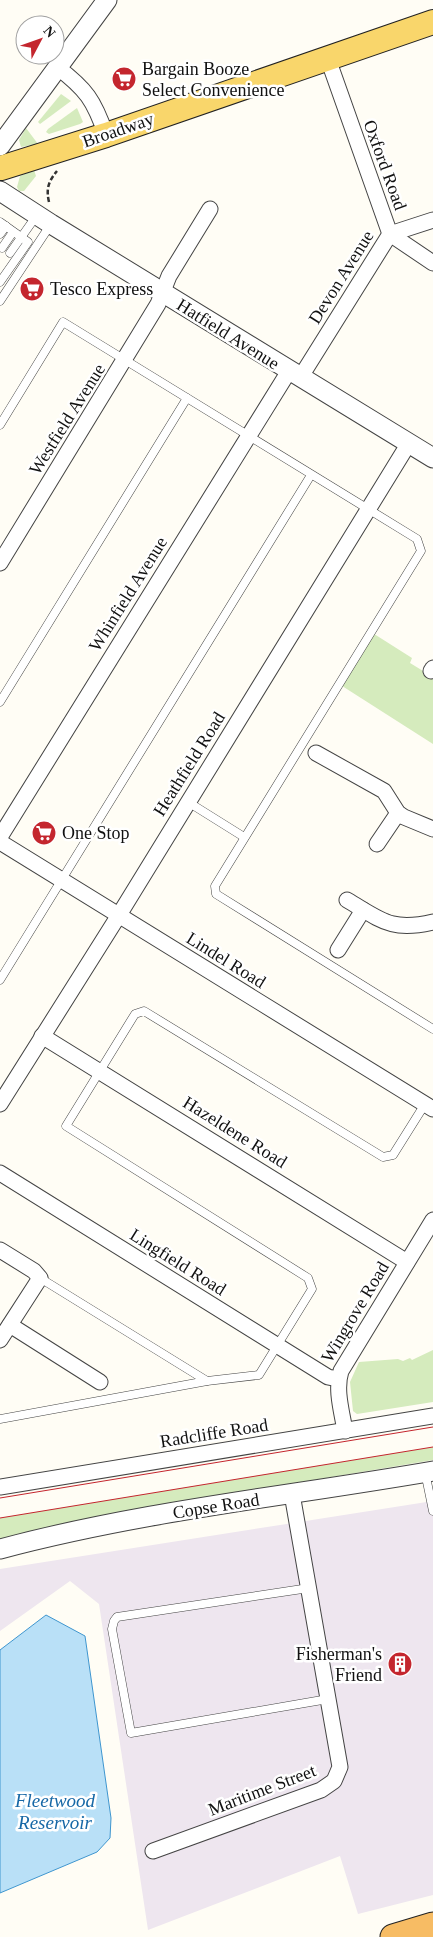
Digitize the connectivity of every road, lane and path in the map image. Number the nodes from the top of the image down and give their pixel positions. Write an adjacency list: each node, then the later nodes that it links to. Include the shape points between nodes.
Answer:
1 (107, 0): 4 (street)
2 (433, 22): 3 (main road, Broadway)
3 (328, 59): 5 (main road, Broadway); 16 (street, Oxford Road)
4 (57, 67): 5 (street, via 88,94); 6 (street)
5 (106, 134): 7 (main road, Broadway)
6 (0, 146)
7 (0, 168): 8 (main road)
8 (0, 186)
9 (0, 191): 11 (street, Hatfield Avenue)
10 (210, 209): 22 (street, Westfield Avenue, via 169,276)
11 (44, 220): 17 (lane); 22 (street, Hatfield Avenue); 23 (lane)
12 (433, 220): 16 (street, Devon Avenue)
13 (3, 224): 14 (lane); 15 (lane)
14 (13, 232): 17 (lane); 18 (lane)
15 (0, 234)
16 (390, 234): 20 (street, Oxford Road); 25 (street, Devon Avenue)
17 (21, 237): 19 (lane); 21 (lane, via 28,242)
18 (2, 248)
19 (10, 253)
20 (433, 263)
21 (0, 282)
22 (163, 293): 24 (street, Westfield Avenue); 25 (street, Hatfield Avenue)
23 (0, 301)
24 (125, 360): 26 (lane); 27 (lane, via 63,322); 33 (street, Westfield Avenue)
25 (295, 374): 28 (street, Whinfield Avenue); 29 (street, Hatfield Avenue)
26 (186, 398): 28 (lane); 34 (lane)
27 (0, 425)
28 (248, 436): 31 (lane); 39 (street, Whinfield Avenue)
29 (409, 443): 30 (street, Hatfield Avenue); 32 (street, Heathfield Road)
30 (433, 458)
31 (311, 475): 32 (lane); 43 (lane)
32 (368, 510): 36 (street, Heathfield Road); 40 (lane, via 417,539 421,551)
33 (0, 563)
34 (0, 702)
35 (316, 753): 37 (street, via 384,791)
36 (188, 802): 40 (lane); 46 (street, Heathfield Road)
37 (398, 813): 38 (street, via 412,822); 42 (street)
38 (433, 828)
39 (0, 837)
40 (244, 837): 50 (lane, via 215,886 216,894)
41 (0, 842): 43 (street, Lindel Road)
42 (377, 844)
43 (61, 880): 46 (street, Lindel Road); 49 (lane)
44 (347, 900): 45 (street)
45 (363, 910): 47 (street, via 397,926); 48 (street)
46 (118, 915): 51 (street, Heathfield Road); 54 (street, Lindel Road)
47 (433, 922)
48 (338, 950)
49 (0, 980)
50 (433, 1029)
51 (42, 1036): 52 (street, Hazeldene Road); 53 (street, Heathfield Road)
52 (100, 1071): 54 (lane, via 135,1014 144,1011 383,1157 393,1155); 58 (street, Hazeldene Road); 62 (lane, via 66,1126 308,1278 312,1289)
53 (0, 1104)
54 (429, 1106)
55 (0, 1173): 62 (street, Lingfield Road)
56 (433, 1220): 58 (street, Wingrove Road)
57 (0, 1250): 59 (street)
58 (407, 1262): 63 (street, Wingrove Road)
59 (40, 1278): 60 (street); 64 (lane)
60 (10, 1326): 61 (street); 65 (street)
61 (0, 1340)
62 (277, 1345): 63 (street, Lingfield Road, via 328,1377); 64 (lane, via 259,1375)
63 (338, 1379): 68 (street, Wingrove Road)
64 (207, 1381): 67 (lane)
65 (100, 1382)
66 (433, 1416): 68 (street, Radcliffe Road)
67 (0, 1419)
68 (345, 1431): 70 (street, Radcliffe Road)
69 (429, 1472): 71 (street, Copse Road); 72 (lane)
70 (0, 1487)
71 (292, 1494): 73 (street, Copse Road, via 189,1509 52,1535); 74 (street, Maritime Street)
72 (433, 1511)
73 (0, 1549)
74 (309, 1588): 75 (street, Maritime Street); 75 (lane, via 117,1617 112,1629 130,1733)
75 (328, 1698): 76 (street, Maritime Street, via 340,1767 334,1781 321,1790)
76 (153, 1851)
77 (433, 1925): 78 (highway)
78 (393, 1937)

